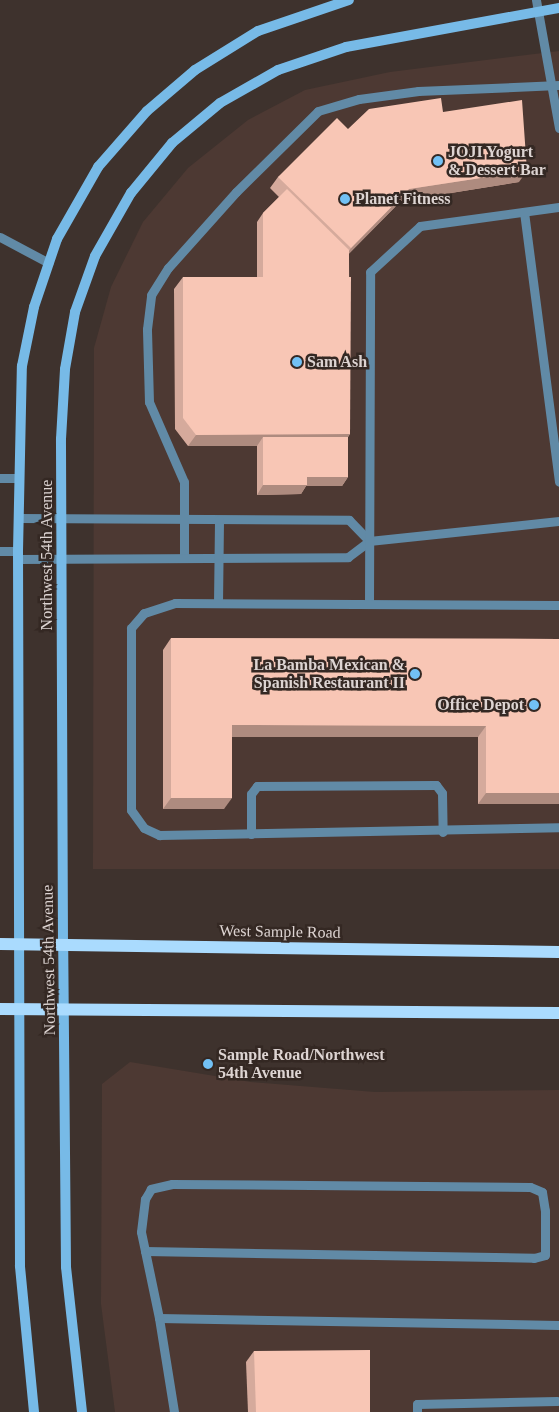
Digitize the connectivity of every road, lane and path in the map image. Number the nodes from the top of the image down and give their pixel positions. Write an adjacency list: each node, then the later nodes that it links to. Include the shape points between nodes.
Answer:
1 (349, 0): 10 (street, Northwest 54th Avenue, via 258,31 195,70 147,111 98,166)
2 (536, 0): 4 (lane)
3 (559, 8): 4 (street, Northwest 54th Avenue)
4 (538, 12): 5 (lane); 15 (street, Northwest 54th Avenue, via 346,47 278,70 220,102 172,143 131,193 95,256 76,312 65,369)
5 (555, 86): 6 (lane); 16 (lane, via 418,91 358,99 318,111 236,192 168,268 151,295 147,329 150,402 180,466)
6 (559, 128)
7 (559, 207): 8 (lane)
8 (524, 212): 13 (lane); 19 (lane, via 420,226 370,272)
9 (0, 237): 10 (lane)
10 (49, 263): 12 (street, Northwest 54th Avenue, via 22,366)
11 (0, 478): 12 (lane)
12 (18, 478): 14 (street, Northwest 54th Avenue)
13 (559, 482)
14 (18, 518): 15 (lane); 21 (street, Northwest 54th Avenue)
15 (62, 518): 16 (lane); 23 (street, Northwest 54th Avenue)
16 (184, 520): 17 (lane); 24 (lane)
17 (219, 520): 19 (lane, via 349,520); 22 (lane)
18 (559, 521): 19 (lane)
19 (369, 541): 22 (lane, via 348,557); 26 (lane)
20 (0, 551): 21 (lane)
21 (18, 555): 23 (lane); 32 (street, Northwest 54th Avenue)
22 (218, 557): 24 (lane); 25 (lane)
23 (63, 558): 24 (lane); 33 (street, Northwest 54th Avenue)
24 (184, 558)
25 (218, 603): 26 (lane); 30 (lane, via 175,603 144,613 132,628 132,810 144,828 159,835)
26 (369, 604): 27 (lane)
27 (559, 605)
28 (559, 827): 29 (lane)
29 (443, 832): 30 (lane); 30 (lane, via 442,793 436,785 256,786 251,794)
30 (251, 834)
31 (0, 944): 32 (main road, West Sample Road)
32 (18, 944): 33 (main road, West Sample Road); 36 (street, Northwest 54th Avenue)
33 (63, 945): 34 (main road, West Sample Road); 37 (street, Northwest 54th Avenue)
34 (559, 952)
35 (0, 1009): 36 (main road)
36 (20, 1009): 37 (main road); 43 (street, Northwest 54th Avenue, via 20,1266)
37 (65, 1010): 38 (main road); 44 (street, Northwest 54th Avenue, via 66,1268)
38 (559, 1013)
39 (146, 1251): 39 (lane, via 142,1232 145,1199 151,1189 172,1184 530,1187 542,1192 545,1211 545,1255 534,1258); 40 (lane)
40 (160, 1318): 41 (lane); 45 (lane)
41 (559, 1325)
42 (557, 1401): 46 (lane, via 417,1404)
43 (34, 1412)
44 (82, 1412)
45 (174, 1412)
46 (417, 1412)

